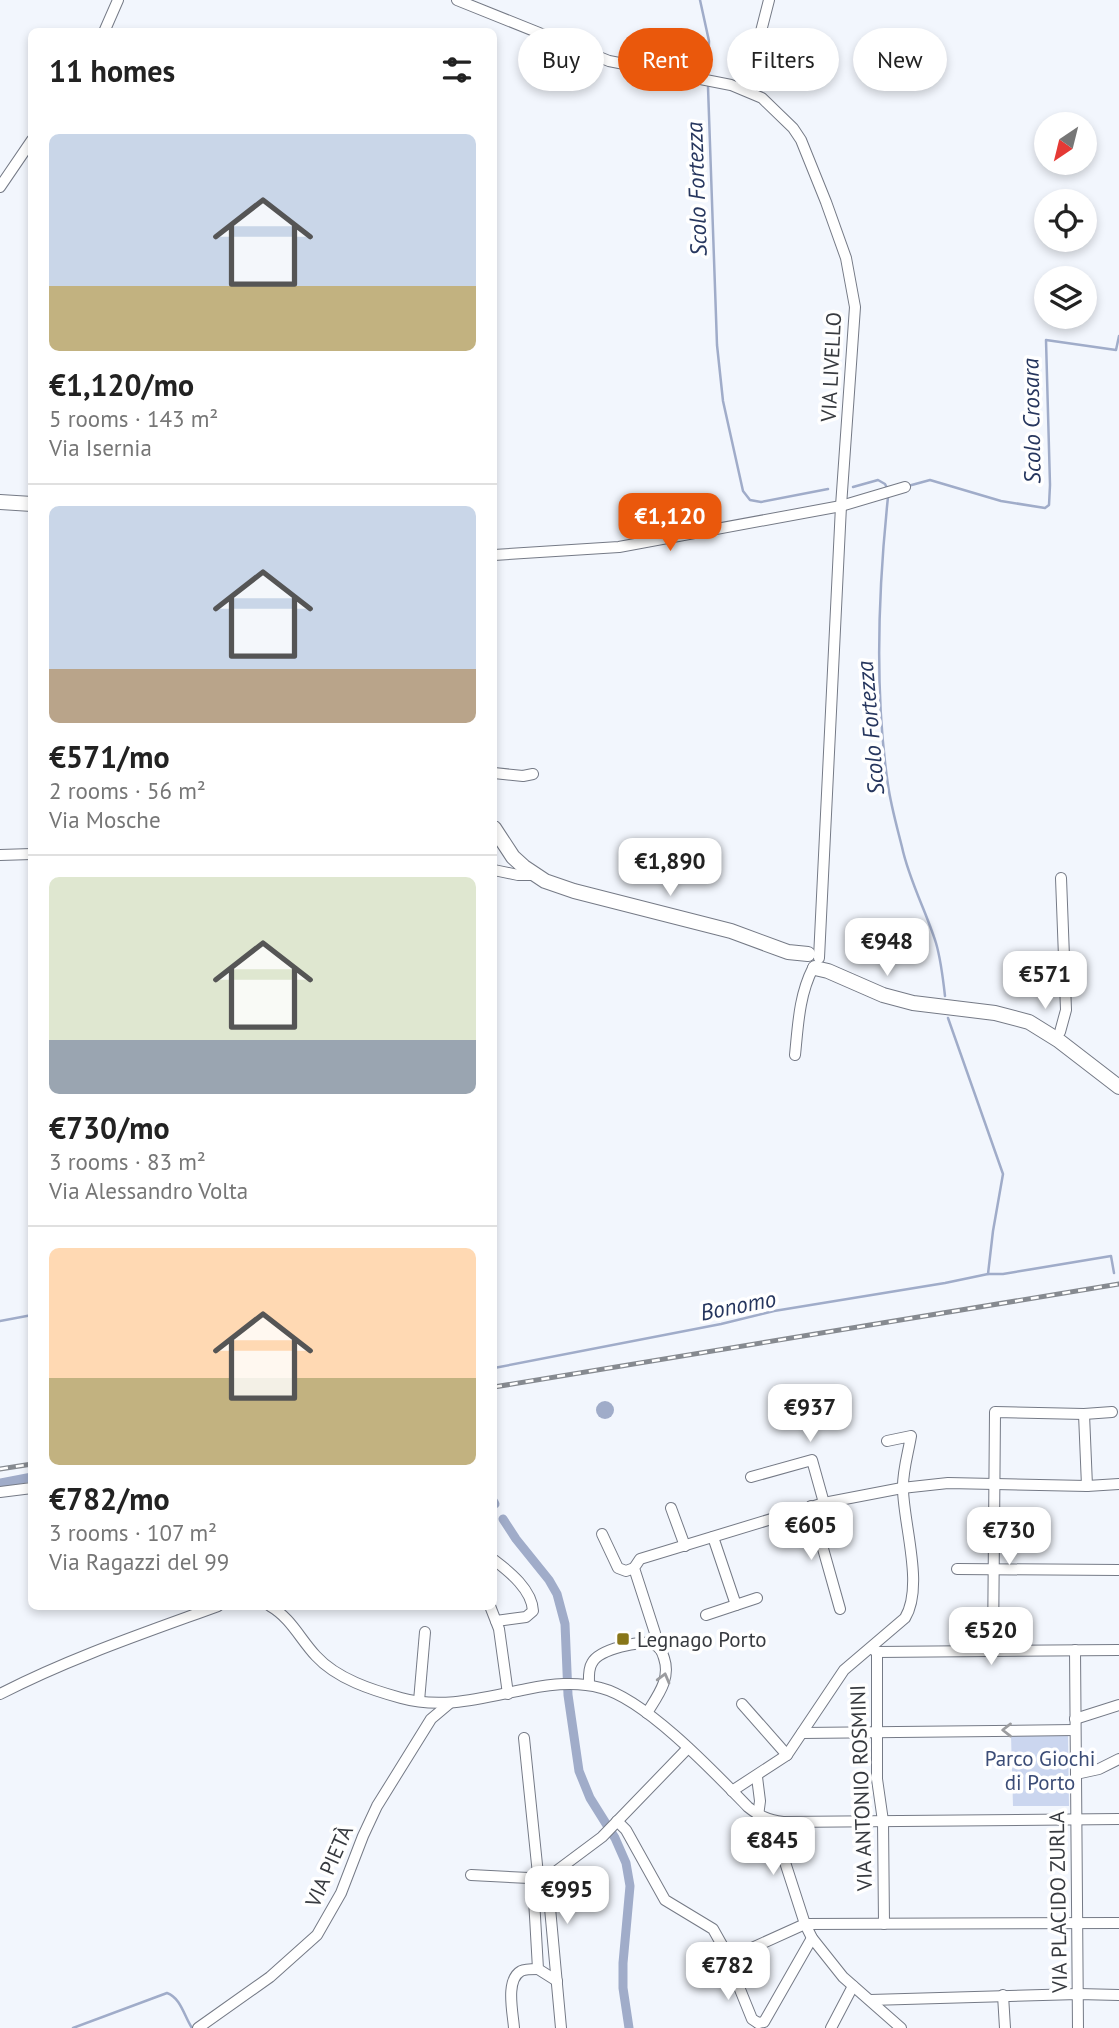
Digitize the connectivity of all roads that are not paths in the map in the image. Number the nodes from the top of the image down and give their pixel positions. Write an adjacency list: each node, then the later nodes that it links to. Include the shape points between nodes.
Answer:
1 (118, 0): 4 (street)
2 (457, 0): 6 (street, VIA LIVELLO, via 609,61)
3 (769, 0): 5 (street)
4 (106, 28)
5 (762, 28)
6 (727, 84)
7 (748, 91): 13 (street, VIA LIVELLO, via 780,113 797,134 846,258 855,307)
8 (28, 146): 9 (street)
9 (0, 187)
10 (905, 487): 13 (street)
11 (0, 502): 12 (main road)
12 (28, 504)
13 (841, 506): 14 (street, via 619,547); 23 (street, VIA LIVELLO)
14 (497, 555)
15 (497, 773): 16 (street)
16 (533, 774)
17 (497, 833): 21 (main road, via 513,857)
18 (28, 854): 19 (street)
19 (0, 855)
20 (497, 871): 21 (street)
21 (536, 875): 23 (main road, via 574,891 731,931)
22 (1061, 878): 24 (street, via 1066,1010)
23 (814, 962): 25 (street, VIA LIVELLO, via 800,1008); 26 (main road, via 883,995 1029,1023)
24 (1060, 1032)
25 (795, 1055)
26 (1119, 1087)
27 (1112, 1412): 28 (street)
28 (1084, 1414): 31 (street, via 995,1412); 33 (street)
29 (887, 1441): 35 (street, via 911,1437)
30 (751, 1477): 37 (street, via 812,1460)
31 (994, 1483): 33 (street); 35 (street); 46 (street)
32 (1119, 1484): 33 (street)
33 (1087, 1486)
34 (28, 1488): 36 (street)
35 (902, 1488): 37 (street); 58 (street, via 913,1600 905,1618)
36 (0, 1492)
37 (824, 1503): 38 (street)
38 (811, 1507): 41 (street); 50 (street)
39 (671, 1508): 42 (street)
40 (602, 1534): 44 (street, via 618,1568)
41 (713, 1537): 42 (street); 49 (street)
42 (685, 1546): 44 (street, via 640,1559)
43 (497, 1563): 55 (street, via 533,1602 533,1611 526,1617)
44 (634, 1568): 57 (street)
45 (957, 1569): 46 (street)
46 (994, 1569): 47 (street); 61 (street)
47 (1119, 1570)
48 (757, 1598): 49 (street)
49 (736, 1605): 54 (street)
50 (840, 1609)
51 (207, 1610): 63 (street, via 42,1673)
52 (492, 1610): 55 (street)
53 (285, 1611): 65 (street, via 318,1658 333,1671 402,1699)
54 (706, 1615)
55 (496, 1621): 64 (street)
56 (425, 1632): 65 (street)
57 (654, 1644): 62 (street, via 639,1642 599,1655 591,1664); 69 (street, one-way to 57, via 667,1674 661,1650)
58 (873, 1650): 61 (street); 72 (street, VIA ANTONIO ROSMINI); 73 (street, via 844,1670)
59 (1075, 1650): 60 (street); 61 (street); 71 (street, VIA PLACIDO ZURLA)
60 (1119, 1650)
61 (993, 1651)
62 (589, 1685): 64 (street, via 558,1684); 69 (street, via 618,1694)
63 (0, 1694)
64 (508, 1694): 66 (street)
65 (421, 1701): 66 (street); 70 (street)
66 (450, 1703): 70 (street, VIA PIETÀ)
67 (743, 1704): 76 (street)
68 (1119, 1704): 71 (street)
69 (647, 1713): 75 (street)
70 (432, 1719): 104 (street, VIA PIETÀ, via 377,1806 341,1893 317,1935 270,1977)
71 (1075, 1724): 72 (street, one-way to 72); 78 (street, VIA PLACIDO ZURLA)
72 (878, 1731): 73 (street); 84 (street, VIA ANTONIO ROSMINI, via 877,1779)
73 (802, 1733): 76 (street)
74 (524, 1738): 87 (street)
75 (688, 1748): 80 (street); 85 (street)
76 (787, 1755): 79 (street)
77 (1119, 1759): 78 (street)
78 (1076, 1774): 82 (street, VIA PLACIDO ZURLA)
79 (757, 1776): 80 (street); 81 (street)
80 (732, 1791): 81 (street)
81 (763, 1818): 84 (street); 90 (street, via 783,1856)
82 (1076, 1819): 83 (street); 84 (street); 88 (street, VIA PLACIDO ZURLA)
83 (1119, 1819)
84 (883, 1821): 91 (street, VIA ANTONIO ROSMINI)
85 (615, 1823): 87 (street); 94 (street, via 626,1830 662,1896 713,1929)
86 (471, 1875): 87 (street, via 529,1878)
87 (539, 1884): 95 (street, via 534,1899); 97 (street, via 549,1897)
88 (1078, 1923): 89 (street); 91 (street); 99 (street, VIA PLACIDO ZURLA)
89 (1119, 1923)
90 (805, 1924): 91 (street); 92 (street); 93 (street)
91 (884, 1924)
92 (812, 1938): 98 (street); 103 (street)
93 (745, 1951): 94 (street); 96 (street)
94 (727, 1958): 96 (street)
95 (538, 1969): 97 (street); 105 (street, via 520,1972 513,1979)
96 (734, 1976): 103 (street)
97 (557, 1981): 106 (street)
98 (853, 1986): 102 (street); 107 (street)
99 (1078, 1994): 100 (street); 101 (street); 110 (street, VIA PLACIDO ZURLA)
100 (1003, 1995): 102 (street); 109 (street)
101 (1119, 1995)
102 (870, 2000): 108 (street)
103 (758, 2026)
104 (198, 2028)
105 (514, 2028)
106 (561, 2028)
107 (831, 2028)
108 (901, 2028)
109 (1005, 2028)
110 (1078, 2028)

